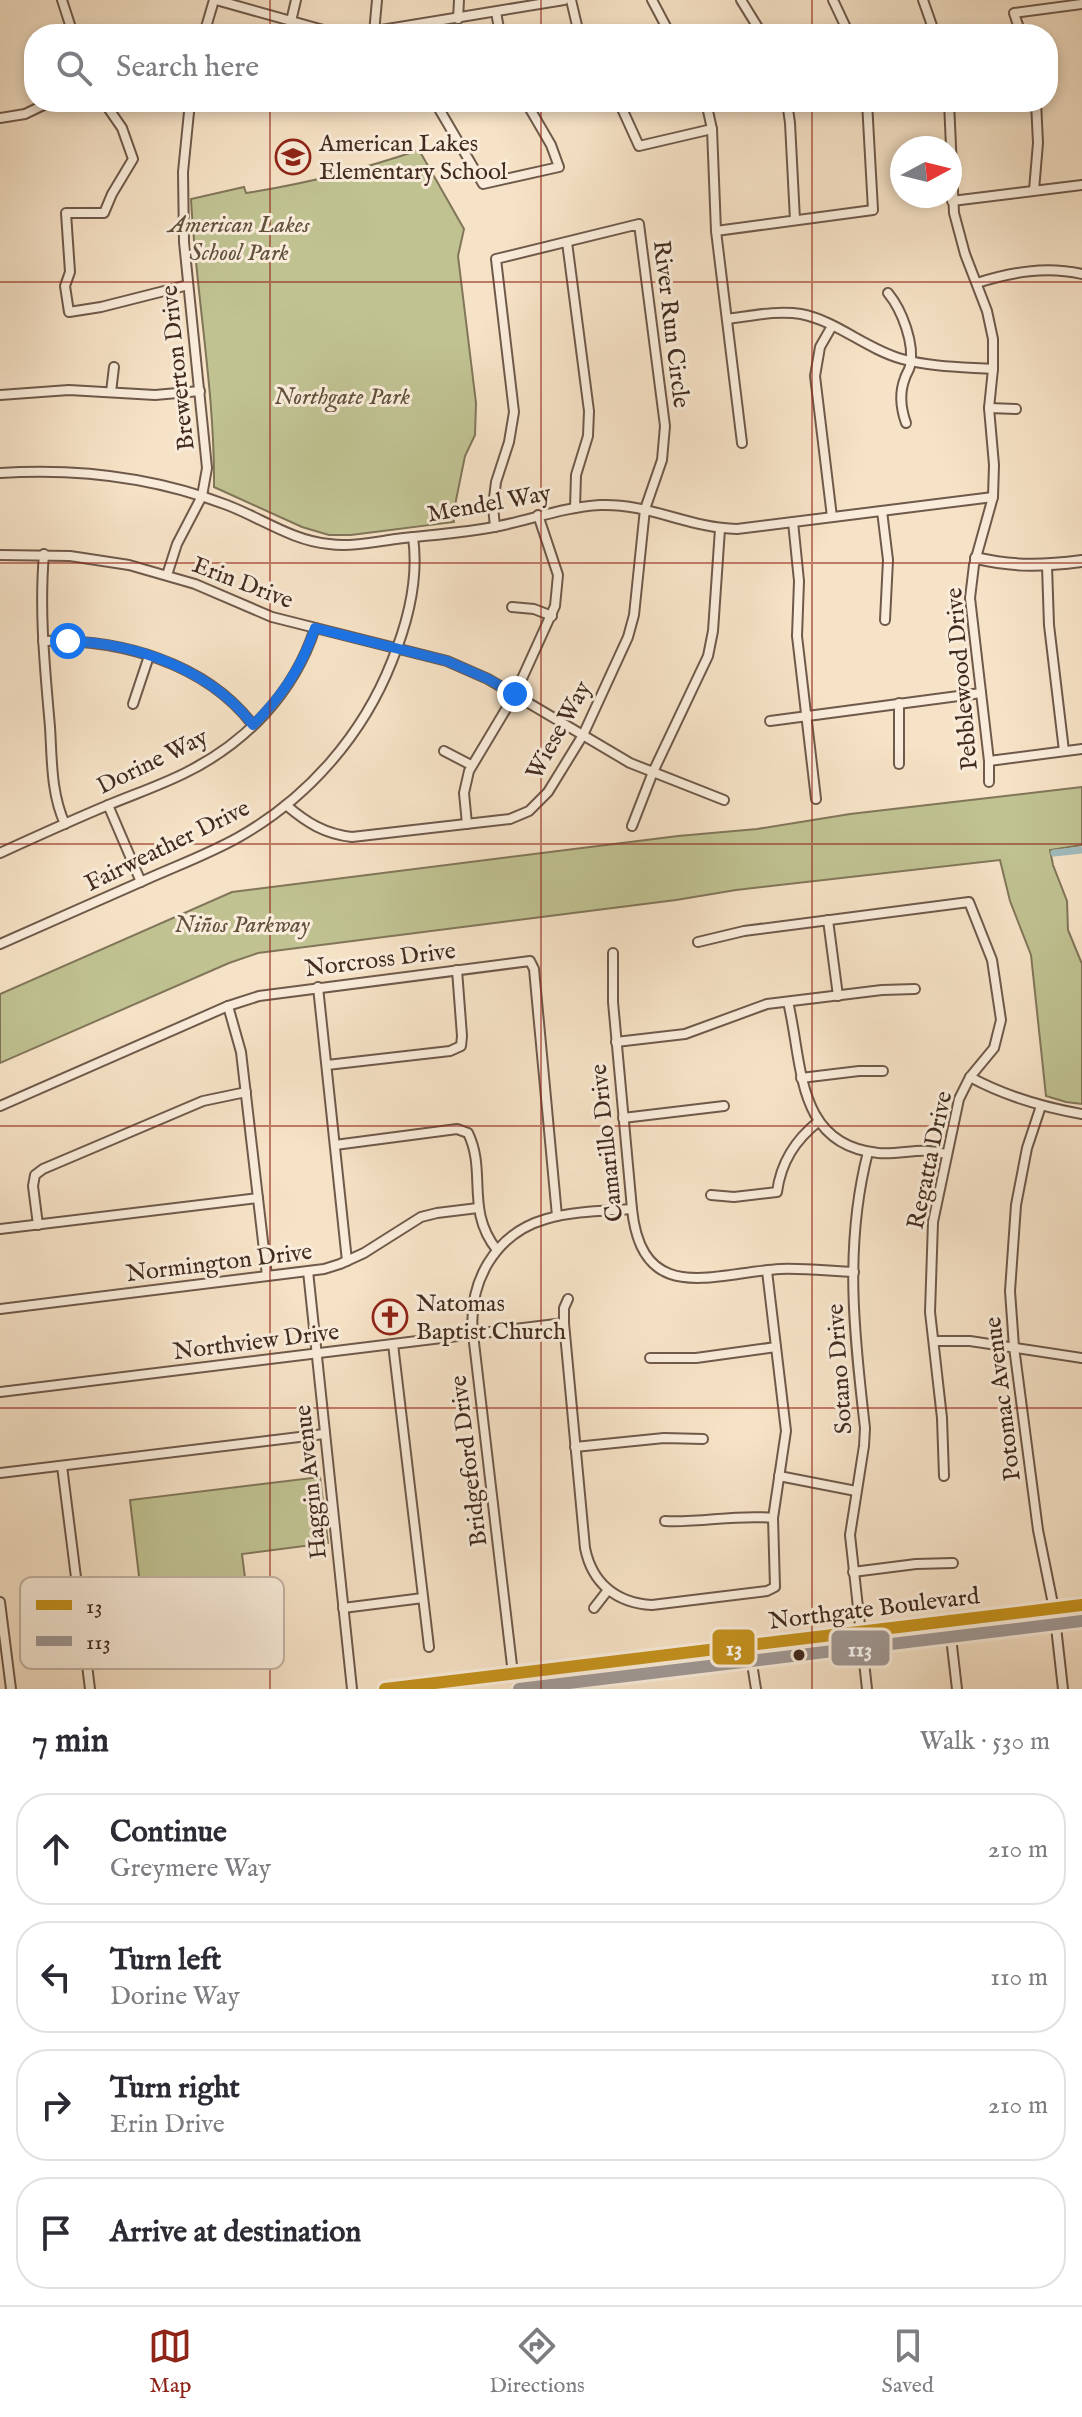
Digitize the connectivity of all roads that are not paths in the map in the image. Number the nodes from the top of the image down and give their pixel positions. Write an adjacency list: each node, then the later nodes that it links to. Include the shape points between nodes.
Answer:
1 (62, 0): 16 (street)
2 (215, 0): 15 (street); 17 (street)
3 (296, 0): 15 (street)
4 (377, 0): 19 (street)
5 (459, 0): 14 (street)
6 (564, 0): 13 (street)
7 (571, 0): 22 (street)
8 (652, 0): 23 (street)
9 (741, 0): 24 (street)
10 (833, 0): 25 (street)
11 (923, 0): 26 (street)
12 (1082, 4): 27 (street, via 1014,13)
13 (496, 12): 14 (street); 21 (street)
14 (458, 19): 20 (street)
15 (291, 21): 18 (street)
16 (70, 24)
17 (207, 24)
18 (304, 24)
19 (375, 24)
20 (437, 24)
21 (498, 24)
22 (577, 24)
23 (665, 24)
24 (756, 24)
25 (844, 24)
26 (931, 24)
27 (1018, 24)
28 (29, 112): 39 (street)
29 (111, 112): 51 (street, via 133,159 104,213 66,213 69,312)
30 (189, 112): 51 (street, Brewerton Drive, via 183,204)
31 (441, 112): 32 (street, via 483,184 559,167)
32 (532, 112)
33 (624, 112): 40 (street, via 639,146)
34 (708, 112): 40 (street)
35 (788, 112): 46 (street)
36 (868, 112): 46 (street, via 873,210)
37 (949, 112): 41 (street, Pebblewood Drive)
38 (1036, 112): 43 (street)
39 (0, 118)
40 (712, 129): 47 (street)
41 (950, 136)
42 (1082, 185): 43 (street)
43 (1034, 190): 44 (street)
44 (962, 200)
45 (953, 208): 50 (street, Pebblewood Drive)
46 (795, 220): 47 (street)
47 (716, 231): 53 (street)
48 (567, 242): 68 (street, via 590,423 576,475); 69 (street, River Run Circle, via 639,224 665,437); 74 (street, River Run Circle, via 496,259 514,412 496,482)
49 (1082, 274): 50 (street, via 1029,271)
50 (977, 283): 57 (street, Pebblewood Drive, via 991,327)
51 (188, 285): 58 (street, Brewerton Drive)
52 (888, 293): 55 (street, via 906,327)
53 (727, 319): 54 (street, via 793,313); 64 (street)
54 (832, 326): 55 (street); 72 (street, via 820,347 815,376)
55 (910, 361): 57 (street); 63 (street, via 901,400)
56 (114, 367): 59 (street)
57 (993, 369): 61 (street, Pebblewood Drive)
58 (200, 391): 59 (street); 66 (street, Brewerton Drive, via 207,457)
59 (111, 392): 60 (street)
60 (0, 395)
61 (989, 408): 62 (street); 67 (street, Pebblewood Drive)
62 (1016, 409)
63 (906, 423)
64 (742, 443)
65 (0, 473): 66 (street, Mendel Way, via 95,474)
66 (202, 496): 76 (street, Mendel Way, via 315,542); 82 (street, Brewerton Drive)
67 (993, 497): 70 (street, Mendel Way); 79 (street, Pebblewood Drive)
68 (575, 508): 69 (street, Mendel Way); 71 (street, Mendel Way)
69 (645, 509): 75 (street, Mendel Way); 97 (street, Wiese Way, via 632,626)
70 (882, 511): 72 (street, Mendel Way); 85 (street, via 888,560)
71 (538, 515): 74 (street, Mendel Way); 84 (street, via 558,575)
72 (832, 517): 73 (street, Mendel Way)
73 (793, 522): 75 (street, Mendel Way); 94 (street, via 797,636)
74 (495, 527): 76 (street, Mendel Way)
75 (720, 529): 104 (street, via 708,656)
76 (413, 537): 88 (street, Fairweather Drive, via 414,581)
77 (44, 554): 78 (street, Erin Drive); 82 (street, Erin Drive, via 104,560); 87 (street)
78 (0, 555)
79 (976, 558): 81 (street); 90 (street, Pebblewood Drive, via 970,598)
80 (1082, 561): 81 (street)
81 (1047, 566): 100 (street)
82 (167, 575): 86 (street, Erin Drive, via 272,617)
83 (512, 607): 84 (street)
84 (552, 616): 91 (street)
85 (885, 620)
86 (315, 628): 88 (street, Erin Drive); 96 (street, Dorine Way, via 290,684)
87 (43, 641): 89 (street, via 82,641); 110 (street, via 55,793)
88 (397, 647): 91 (street, Erin Drive, via 468,669); 109 (street, Fairweather Drive, via 375,698 349,739)
89 (149, 656): 93 (street); 96 (street, via 212,684)
90 (981, 693): 92 (street); 101 (street, Pebblewood Drive)
91 (515, 694): 97 (street, Erin Drive); 103 (street)
92 (899, 703): 94 (street); 102 (street)
93 (133, 704)
94 (807, 715): 95 (street); 106 (street)
95 (770, 721)
96 (253, 725): 108 (street, Dorine Way, via 199,766)
97 (583, 735): 104 (street, Erin Drive); 111 (street, Wiese Way, via 548,792 529,811)
98 (1082, 749): 100 (street)
99 (444, 751): 103 (street)
100 (1064, 751): 101 (street)
101 (989, 761): 105 (street, Pebblewood Drive)
102 (899, 764)
103 (471, 765): 111 (street, via 464,793)
104 (653, 772): 107 (street, Erin Drive); 112 (street)
105 (989, 782)
106 (816, 799)
107 (724, 800)
108 (108, 805): 110 (street, Dorine Way); 114 (street)
109 (286, 805): 111 (street, Wiese Way, via 316,828 352,837); 114 (street, Fairweather Drive, via 218,848)
110 (65, 824): 113 (street, Dorine Way)
111 (467, 824)
112 (632, 826)
113 (0, 853)
114 (141, 882): 117 (street, Fairweather Drive)
115 (828, 920): 116 (street, Regatta Drive); 122 (street); 128 (street, Regatta Drive, via 969,902 992,960 1001,1020 994,1048)
116 (698, 942)
117 (0, 944)
118 (613, 953): 125 (street, Camarillo Drive)
119 (457, 970): 120 (street, Norcross Drive); 126 (street, via 461,1046); 144 (street, Norcross Drive, via 521,961 530,961 534,969)
120 (318, 987): 124 (street, Norcross Drive); 126 (street)
121 (915, 989): 122 (street)
122 (838, 996): 123 (street)
123 (788, 1002): 125 (street, via 753,1008 685,1034); 129 (street)
124 (228, 1006): 130 (street, via 238,1034); 131 (street, Norcross Drive)
125 (616, 1042): 135 (street, Camarillo Drive)
126 (327, 1065): 137 (street)
127 (883, 1071): 129 (street)
128 (970, 1077): 133 (street); 139 (street, Regatta Drive)
129 (801, 1078): 136 (street)
130 (246, 1092): 141 (street); 145 (street, via 203,1101 43,1169 33,1186)
131 (0, 1106)
132 (724, 1106): 135 (street)
133 (1041, 1106): 134 (street); 160 (street, Potomac Avenue, via 1021,1176 1013,1234)
134 (1082, 1114)
135 (623, 1118): 143 (street, Camarillo Drive)
136 (819, 1121): 138 (street, via 845,1143); 140 (street, via 789,1154 777,1192)
137 (335, 1145): 142 (street, via 457,1129 468,1133 474,1144); 148 (street)
138 (868, 1152): 139 (street, via 921,1149); 151 (street, Sotano Drive, via 857,1201)
139 (946, 1154): 157 (street, Regatta Drive, via 933,1222)
140 (711, 1195)
141 (258, 1198): 145 (street); 152 (street)
142 (478, 1208): 147 (street); 148 (street, Normington Drive, via 421,1217)
143 (632, 1209): 144 (street, Bridgeford Drive); 150 (street, Camarillo Drive, via 639,1243 651,1261 669,1273 701,1279)
144 (557, 1216): 147 (street, Bridgeford Drive, via 522,1229)
145 (38, 1225): 146 (street)
146 (0, 1229)
147 (497, 1250): 156 (street, Bridgeford Drive, via 475,1290)
148 (347, 1261): 149 (street, Normington Drive)
149 (308, 1271): 152 (street, Normington Drive); 161 (street, Haggin Avenue)
150 (767, 1271): 151 (street, Camarillo Drive); 159 (street)
151 (854, 1272): 172 (street, Sotano Drive, via 853,1326 865,1434)
152 (267, 1276): 154 (street, Normington Drive)
153 (568, 1299): 155 (street)
154 (0, 1309)
155 (564, 1323): 156 (street, Northview Drive); 167 (street)
156 (473, 1334): 158 (street, Northview Drive); 192 (street, Bridgeford Drive)
157 (934, 1341): 160 (street); 171 (street, Regatta Drive)
158 (393, 1344): 161 (street, Northview Drive); 179 (street)
159 (776, 1347): 162 (street, via 696,1358); 170 (street, via 786,1431)
160 (1014, 1347): 163 (street); 184 (street, Potomac Avenue)
161 (316, 1353): 164 (street, Northview Drive); 165 (street, Haggin Avenue)
162 (650, 1358)
163 (1082, 1358)
164 (0, 1392)
165 (324, 1434): 168 (street); 182 (street, Haggin Avenue)
166 (703, 1439): 167 (street)
167 (575, 1447): 178 (street, via 587,1559)
168 (62, 1466): 169 (street); 177 (street)
169 (0, 1473)
170 (779, 1476): 172 (street); 173 (street)
171 (944, 1476)
172 (856, 1491): 176 (street, Sotano Drive, via 850,1529)
173 (773, 1518): 174 (street); 178 (street, via 775,1587 767,1591 652,1605 629,1602)
174 (665, 1521)
175 (953, 1563): 176 (street)
176 (853, 1572): 186 (street, Sotano Drive)
177 (76, 1577)
178 (608, 1590): 183 (street)
179 (423, 1598): 182 (street); 189 (street)
180 (0, 1602): 187 (street)
181 (1082, 1605): 184 (main road, Northgate Boulevard)
182 (343, 1608): 195 (street, Haggin Avenue)
183 (594, 1608)
184 (1054, 1609): 185 (main road, Northgate Boulevard); 201 (street, Potomac Avenue)
185 (949, 1620): 186 (main road, Northgate Boulevard); 200 (street)
186 (860, 1631): 188 (main road, Northgate Boulevard); 199 (street, Sotano Drive)
187 (2, 1634): 193 (street)
188 (749, 1645): 191 (main road, Northgate Boulevard); 198 (street)
189 (429, 1647)
190 (87, 1669): 194 (street)
191 (551, 1669): 192 (main road, Northgate Boulevard); 197 (street)
192 (513, 1674): 196 (main road, Northgate Boulevard)
193 (11, 1689)
194 (90, 1689)
195 (352, 1689)
196 (385, 1689)
197 (553, 1689)
198 (756, 1689)
199 (867, 1689)
200 (957, 1689)
201 (1063, 1689)

